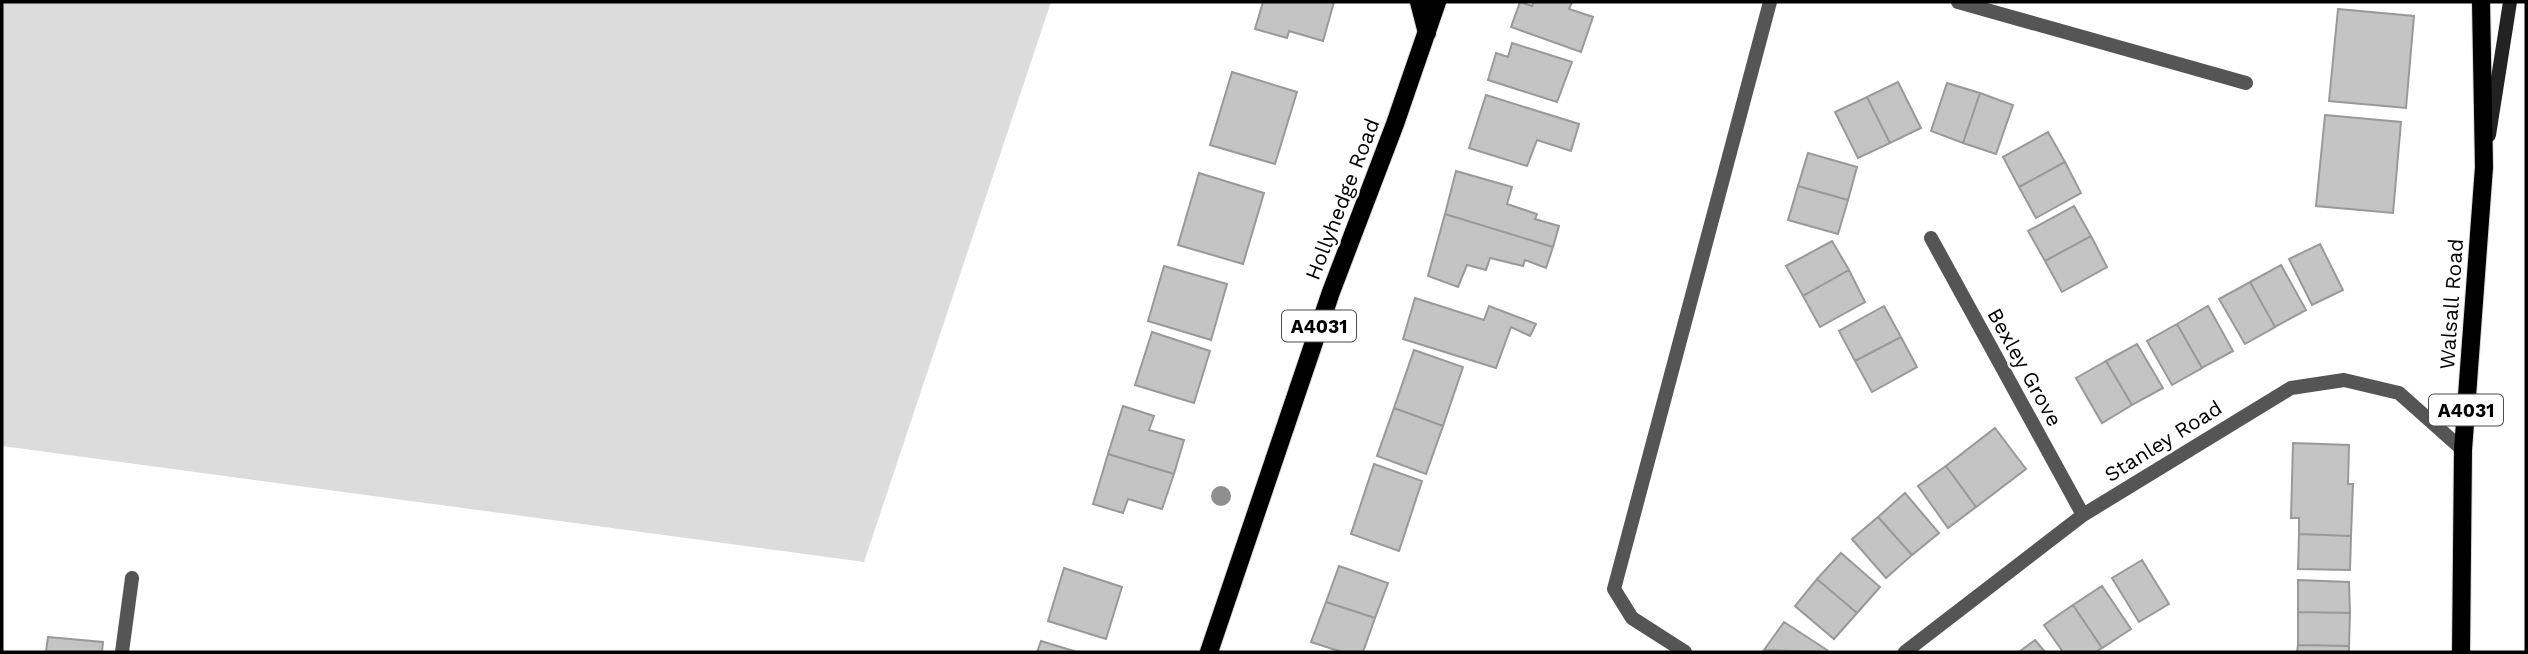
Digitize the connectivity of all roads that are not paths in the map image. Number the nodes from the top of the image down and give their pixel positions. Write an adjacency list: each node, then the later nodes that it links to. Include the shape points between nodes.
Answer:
1 (1419, 2): 7 (main road)
2 (1437, 2): 7 (main road, Hollyhedge Road / A4031)
3 (1770, 2): 16 (street, via 1614,589 1632,618)
4 (1958, 2): 8 (street)
5 (2481, 2): 9 (main road, Walsall Road / A4031)
6 (2510, 2): 9 (main road)
7 (1427, 33): 15 (main road, Hollyhedge Road / A4031, via 1331,292)
8 (2246, 83)
9 (2484, 167): 11 (main road, Walsall Road / A4031)
10 (1931, 238): 12 (street, Bexley Grove)
11 (2463, 450): 12 (street, Stanley Road, via 2399,393 2344,380 2291,388); 18 (main road, Walsall Road / A4031)
12 (2083, 516): 17 (street, Stanley Road)
13 (132, 578): 14 (street)
14 (122, 652)
15 (1209, 652)
16 (1685, 652)
17 (1905, 652)
18 (2461, 652)

